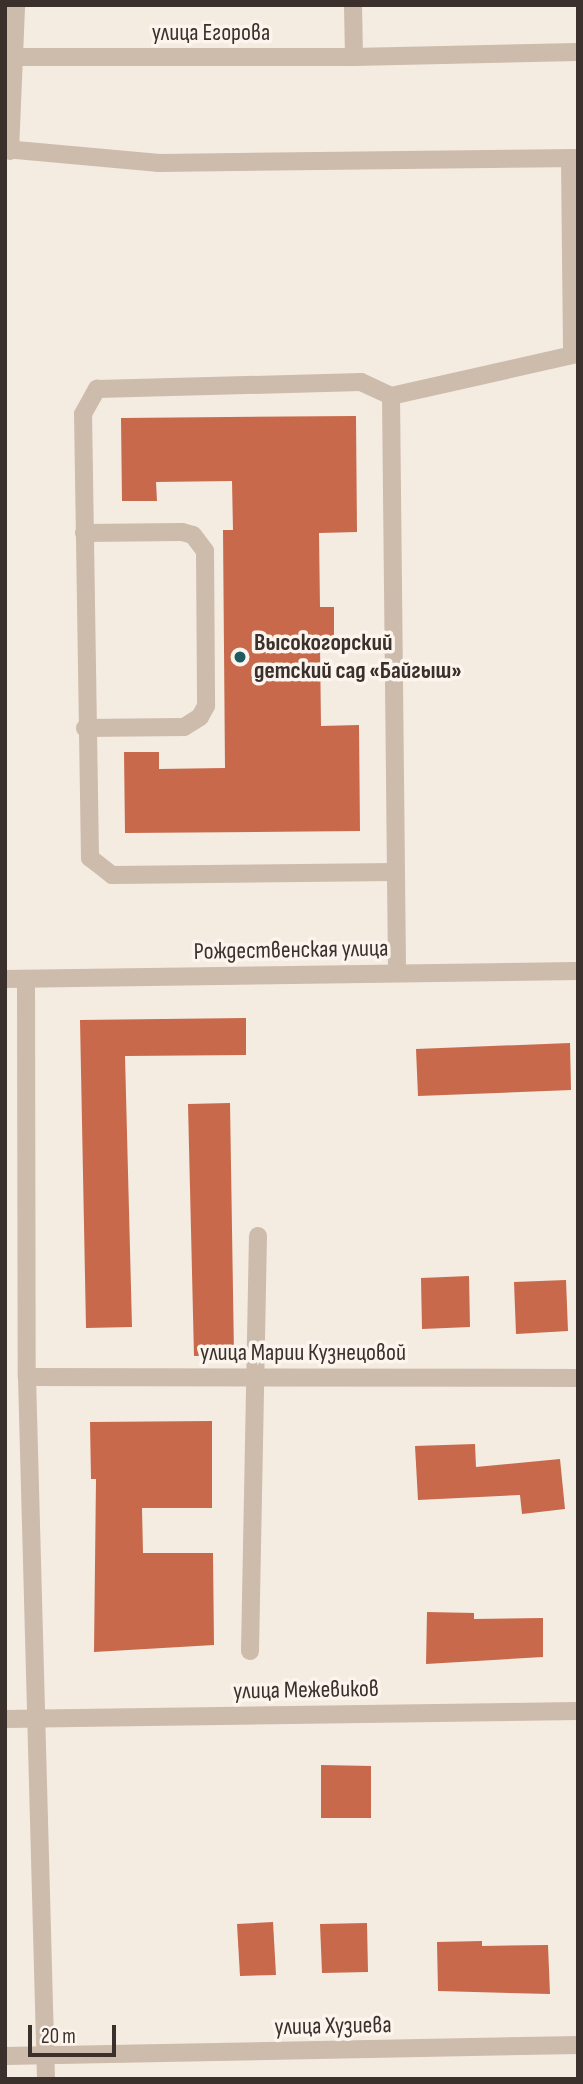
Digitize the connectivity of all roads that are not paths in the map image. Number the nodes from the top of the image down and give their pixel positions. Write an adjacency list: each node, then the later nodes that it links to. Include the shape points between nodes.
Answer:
1 (16, 5): 4 (street)
2 (353, 5): 5 (street)
3 (578, 52): 5 (street, улица Егорова)
4 (16, 57): 5 (street, улица Егорова); 6 (street)
5 (354, 57)
6 (8, 150): 7 (street, via 159,163)
7 (574, 158): 8 (street)
8 (575, 354): 9 (street)
9 (391, 396): 10 (street, via 361,382 108,384 97,389 83,414); 12 (street)
10 (84, 533): 11 (street); 11 (street, via 182,532 200,541 205,564 206,706 200,717 184,727)
11 (85, 728): 12 (street, via 86,850 101,871 112,875)
12 (396, 872): 14 (street)
13 (578, 971): 14 (street, Рождественская улица)
14 (397, 974): 16 (street, Рождественская улица)
15 (5, 979): 16 (street, Рождественская улица)
16 (26, 979): 18 (street)
17 (258, 1236): 19 (street)
18 (27, 1377): 19 (street, улица Марии Кузнецовой); 23 (street)
19 (252, 1377): 20 (street, улица Марии Кузнецовой); 21 (street)
20 (578, 1378)
21 (250, 1651)
22 (578, 1711): 23 (street, улица Межевиков)
23 (35, 1718): 24 (street, улица Межевиков); 27 (street)
24 (5, 1719)
25 (578, 2045): 27 (street, улица Хузиева)
26 (5, 2056): 27 (street, улица Хузиева)
27 (45, 2056): 28 (street)
28 (46, 2079)

